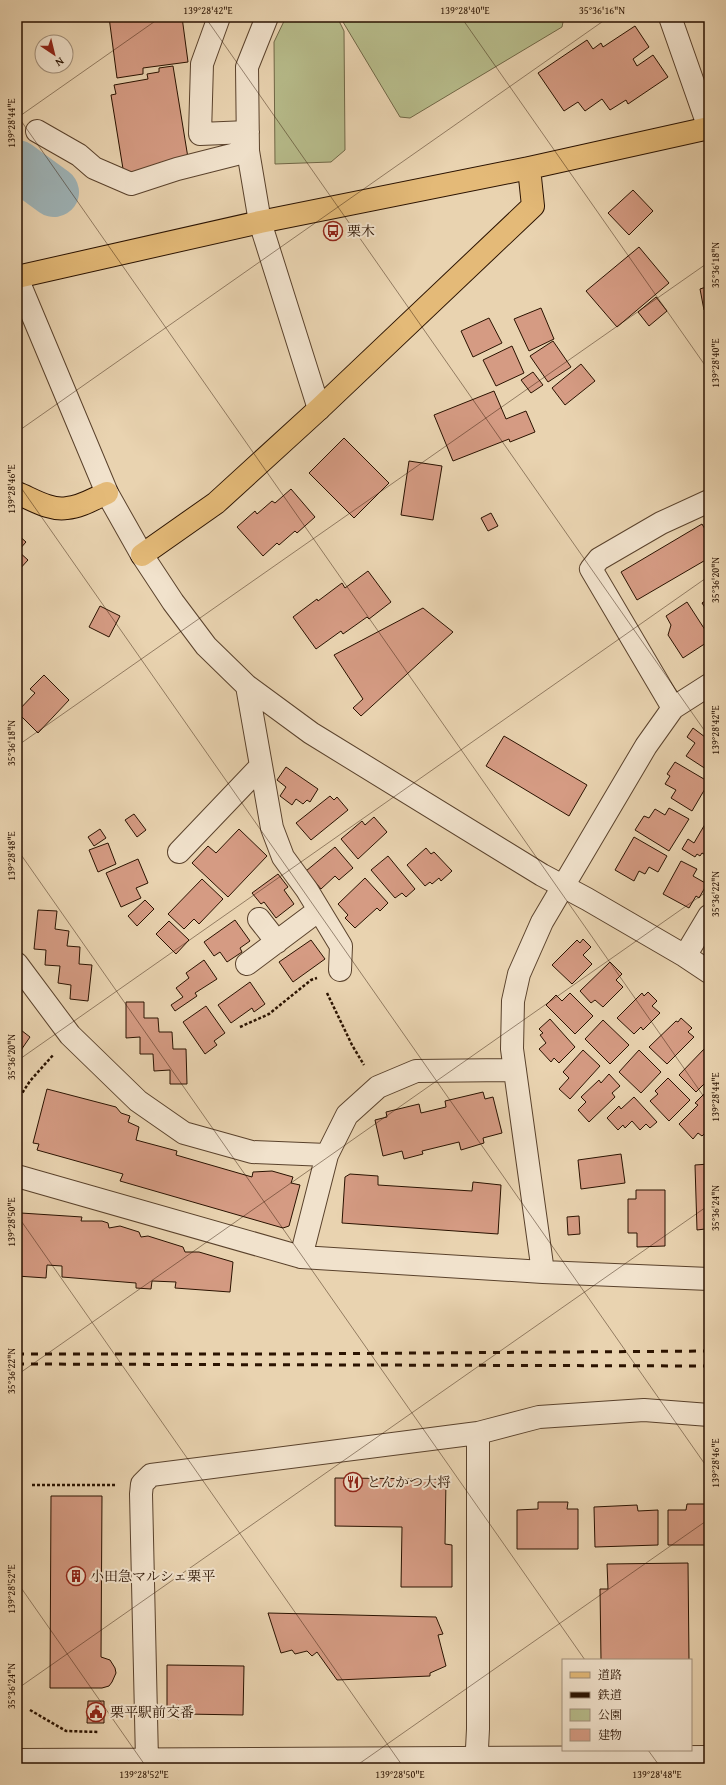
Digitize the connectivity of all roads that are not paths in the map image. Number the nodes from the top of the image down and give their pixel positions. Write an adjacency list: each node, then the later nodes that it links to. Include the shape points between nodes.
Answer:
1 (219, 17): 6 (street, via 202,64 200,134)
2 (267, 17): 6 (street, via 247,67)
3 (670, 17): 4 (street)
4 (709, 128): 7 (main road)
5 (37, 131): 6 (street, via 79,155 94,168 131,184)
6 (248, 142): 8 (street)
7 (529, 168): 8 (main road); 10 (main road, via 534,206)
8 (260, 222): 9 (main road); 10 (street)
9 (17, 278): 12 (street)
10 (319, 409): 14 (main road, via 216,503)
11 (17, 493): 12 (main road, via 52,508 66,509)
12 (107, 493): 14 (street)
13 (709, 501): 17 (street, via 661,523 599,559 591,569)
14 (142, 555): 16 (street, via 172,602 206,646)
15 (709, 685): 17 (street)
16 (247, 686): 18 (street); 20 (street, via 311,733)
17 (673, 708): 20 (street, via 646,746)
18 (261, 766): 19 (street); 21 (street, via 272,828 283,857)
19 (179, 852)
20 (564, 886): 25 (street); 30 (street, via 542,922 520,974 513,1001 511,1028)
21 (319, 910): 24 (street); 28 (street, via 341,946)
22 (709, 916): 25 (street)
23 (259, 919): 24 (street)
24 (277, 942): 27 (street)
25 (684, 956): 29 (street)
26 (17, 964): 31 (street, via 70,1036 138,1101 184,1133 252,1152)
27 (247, 964)
28 (340, 970)
29 (709, 972)
30 (515, 1070): 31 (street, via 416,1071 378,1087 347,1115); 34 (street)
31 (327, 1156): 33 (street)
32 (17, 1176): 33 (street)
33 (301, 1257): 34 (street)
34 (543, 1272): 35 (street)
35 (709, 1278)
36 (709, 1415): 37 (street, via 644,1410 539,1417)
37 (478, 1433): 39 (street, via 151,1475 142,1484); 41 (street)
38 (709, 1757): 41 (street)
39 (147, 1760): 40 (street); 41 (street)
40 (27, 1763)
41 (476, 1763)

